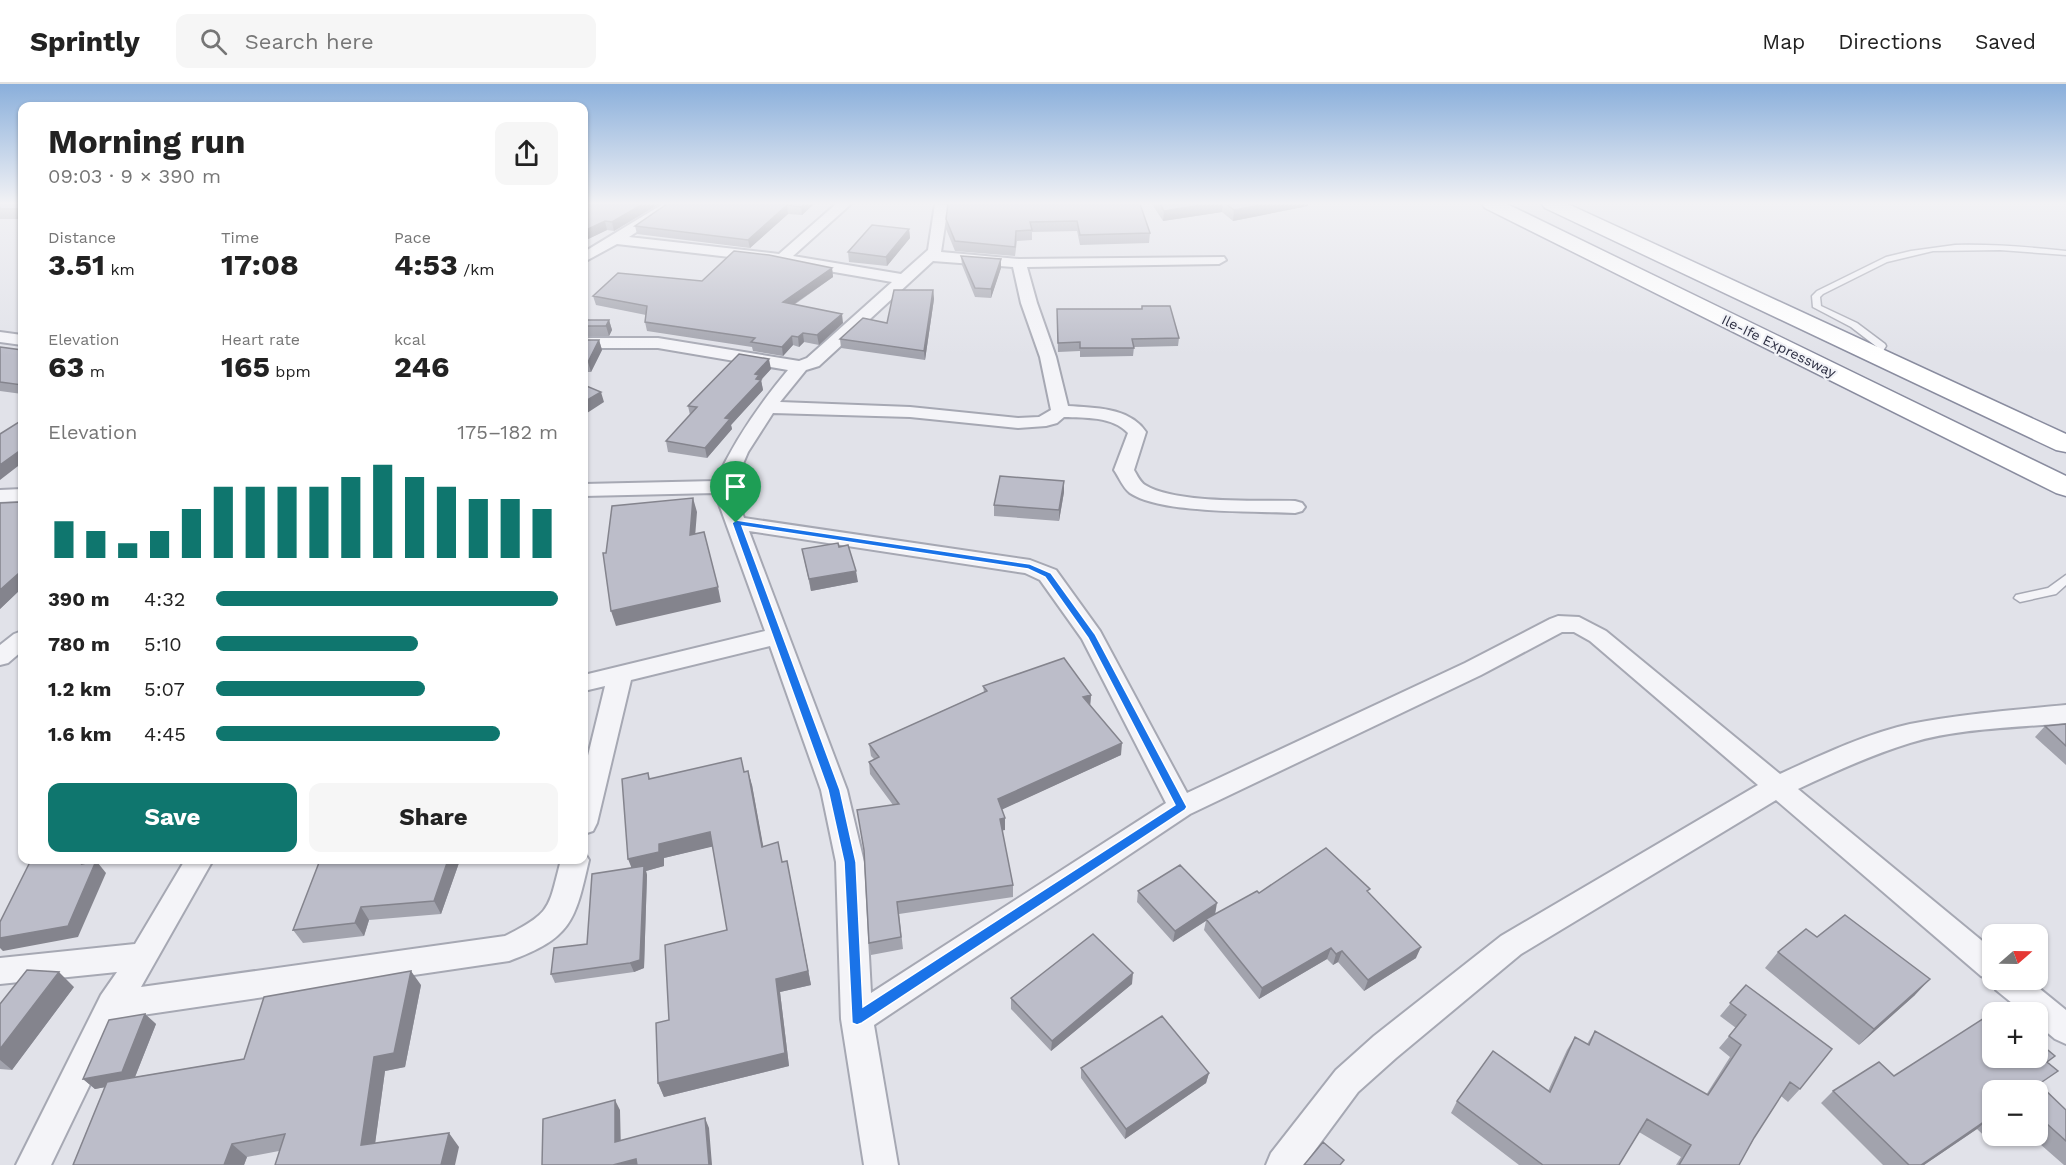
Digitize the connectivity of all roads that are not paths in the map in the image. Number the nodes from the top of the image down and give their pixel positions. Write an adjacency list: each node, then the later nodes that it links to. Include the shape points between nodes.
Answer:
1 (738, 254): 7 (street)
2 (788, 254): 7 (street)
3 (1594, 254): 20 (highway, Ile-Ife Expressway)
4 (1660, 254): 14 (highway, Ile-Ife Expressway)
5 (1908, 254): 14 (lane, via 1886,259 1816,296 1817,307 1854,325 1882,346)
6 (931, 256): 9 (street); 10 (street)
7 (782, 260): 10 (street)
8 (1219, 260): 9 (street)
9 (1019, 263): 17 (street)
10 (904, 279): 15 (street, via 813,362)
11 (0, 338): 12 (street)
12 (18, 340)
13 (588, 343): 15 (street, via 658,343)
14 (1876, 356): 18 (highway, Ile-Ife Expressway)
15 (800, 366): 16 (street)
16 (766, 406): 17 (street, via 910,412 1018,423 1051,420); 19 (street, via 739,450)
17 (1060, 411): 24 (street, via 1113,417 1133,425 1137,432 1124,470 1136,489 1193,502)
18 (2066, 444)
19 (723, 487): 21 (street); 25 (street)
20 (2066, 487)
21 (588, 490)
22 (18, 495): 23 (street)
23 (0, 496)
24 (1295, 507)
25 (736, 523): 28 (street); 36 (street, via 1030,567 1048,575 1092,636)
26 (2066, 579): 27 (lane, via 2052,591)
27 (2020, 598)
28 (778, 636): 31 (street); 44 (street, via 834,790 850,862)
29 (18, 642): 30 (street)
30 (0, 657)
31 (620, 675): 32 (street); 35 (street)
32 (588, 682)
33 (2066, 714): 34 (street, via 1977,722 1908,734 1833,761)
34 (1777, 788): 36 (street, via 1598,636 1568,622); 40 (street); 48 (street, via 1511,945 1347,1081)
35 (588, 807)
36 (1181, 807): 44 (street)
37 (197, 864): 39 (street)
38 (574, 864): 43 (street, via 563,909 545,930 509,948)
39 (144, 956): 41 (street); 43 (street)
40 (1982, 959)
41 (0, 971)
42 (2019, 990): 45 (street)
43 (112, 1005): 46 (street)
44 (857, 1019): 47 (street)
45 (2066, 1029)
46 (33, 1165)
47 (881, 1165)
48 (1283, 1165)

